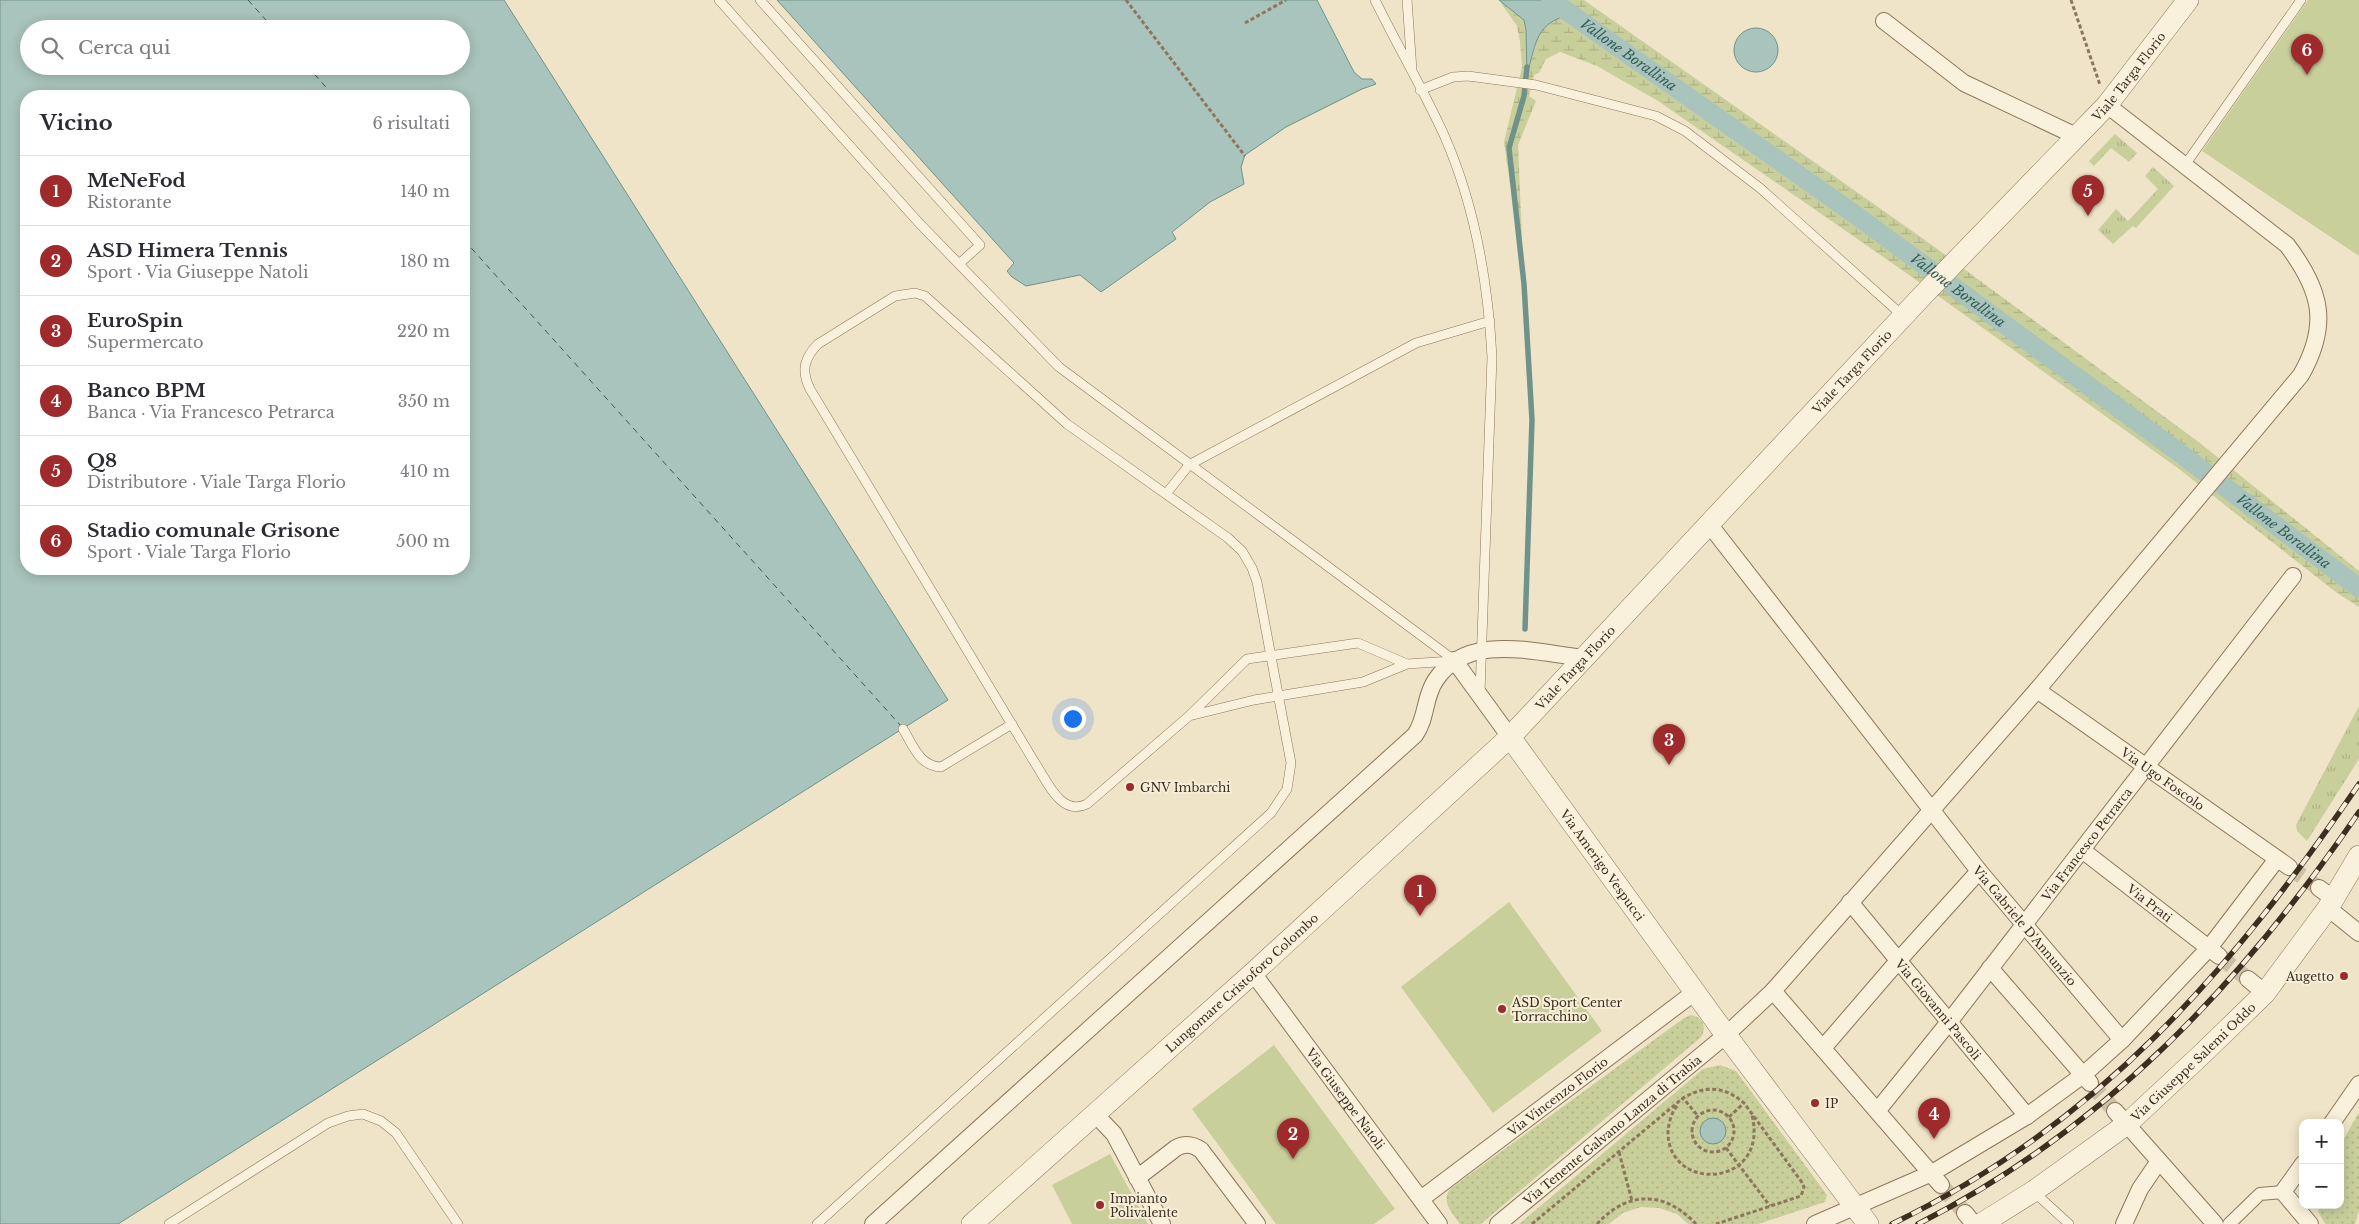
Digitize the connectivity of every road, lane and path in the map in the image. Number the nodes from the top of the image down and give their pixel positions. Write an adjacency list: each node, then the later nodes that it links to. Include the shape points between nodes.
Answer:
1 (760, 0): 18 (lane, via 980,245)
2 (1126, 0): 16 (path)
3 (1286, 0): 11 (path)
4 (1374, 0): 12 (lane)
5 (1407, 0): 12 (lane)
6 (2071, 0): 14 (path)
7 (2188, 0): 14 (street, Viale Targa Florio)
8 (2301, 0): 17 (lane)
9 (721, 1): 18 (lane)
10 (1884, 21): 15 (street, via 1964,82)
11 (1245, 23)
12 (1412, 75): 13 (lane)
13 (1420, 90): 19 (lane, via 1453,77 1513,82 1656,116 1685,131 1760,188); 20 (lane, via 1444,136 1466,194)
14 (2107, 105): 15 (street, Viale Targa Florio); 17 (street, Via Tenente Galvano Lanza di Trabia)
15 (2076, 136): 19 (street, Viale Targa Florio)
16 (1245, 156)
17 (2185, 165): 30 (street, Via Tenente Galvano Lanza di Trabia, via 2286,245 2304,267 2313,285 2319,334 2313,354 2301,375)
18 (959, 264): 21 (lane, via 1059,366)
19 (1903, 316): 23 (street, Viale Targa Florio)
20 (1490, 321): 21 (lane, via 1416,343); 25 (lane, via 1492,357)
21 (1190, 465): 22 (lane); 28 (lane)
22 (1166, 494): 26 (lane, via 1242,551 1257,582); 34 (lane, via 1067,424 925,296 915,293 895,296 811,351 804,370 810,389)
23 (1709, 524): 27 (street, Viale Targa Florio); 38 (street, Via Gabriele D'Annunzio)
24 (2293, 576): 37 (street, Via Francesco Petrarca)
25 (1482, 649): 27 (street); 28 (street); 32 (lane)
26 (1271, 656): 29 (lane, via 1358,643); 31 (lane); 33 (lane, via 1247,659)
27 (1585, 658): 36 (street, Viale Targa Florio)
28 (1454, 660): 29 (lane); 32 (street); 86 (street, via 1434,682 1415,734)
29 (1407, 664): 31 (lane, via 1363,682)
30 (2037, 690): 37 (street, Via Ugo Foscolo); 38 (street, Via Tenente Galvano Lanza di Trabia)
31 (1279, 696): 33 (lane); 85 (lane, via 1291,763 1287,789 1271,813)
32 (1480, 696): 36 (street)
33 (1189, 716): 34 (lane, via 1087,804 1075,808 1058,799)
34 (1012, 724): 35 (lane, via 941,767 922,760)
35 (903, 729)
36 (1510, 738): 49 (street, Lungomare Cristoforo Colombo); 52 (street, Via Amerigo Vespucci)
37 (2147, 767): 39 (street, Via Francesco Petrarca); 46 (street, Via Ugo Foscolo, via 2283,863)
38 (1931, 810): 41 (street, Via Gabriele D'Annunzio); 43 (street, Via Tenente Galvano Lanza di Trabia)
39 (2082, 850): 44 (street, Via Francesco Petrarca); 46 (street, Via Prati)
40 (2359, 856): 42 (street, Via Giuseppe Salemi Oddo)
41 (1979, 871): 44 (street, Via Gabriele D'Annunzio); 47 (street)
42 (2327, 898): 45 (street); 53 (street, Via Giuseppe Salemi Oddo)
43 (1850, 902): 47 (street, Via Giovanni Pascoli); 51 (street, Via Tenente Galvano Lanza di Trabia)
44 (2024, 923): 48 (street, Via Francesco Petrarca); 56 (street, Via Gabriele D'Annunzio)
45 (2359, 933)
46 (2214, 952): 56 (street)
47 (1898, 961): 54 (street, Via Giovanni Pascoli); 57 (street)
48 (1990, 968): 54 (street, Via Francesco Petrarca); 58 (street)
49 (1253, 973): 63 (street, Lungomare Cristoforo Colombo); 78 (street, Via Giuseppe Natoli)
50 (2248, 979): 53 (street)
51 (1773, 991): 55 (street, Via Tenente Galvano Lanza di Trabia); 57 (street)
52 (1695, 992): 55 (street, Via Amerigo Vespucci); 78 (street, Via Vincenzo Florio)
53 (2265, 992): 66 (street, Via Giuseppe Salemi Oddo)
54 (1949, 1022): 62 (street, Via Francesco Petrarca); 65 (street, Via Giovanni Pascoli)
55 (1726, 1035): 81 (street, Via Amerigo Vespucci); 91 (street, Via Tenente Galvano Lanza di Trabia)
56 (2122, 1040): 58 (street)
57 (1823, 1048): 62 (street)
58 (2086, 1079): 65 (street)
59 (2359, 1084): 68 (street)
60 (1683, 1098): 61 (path, via 1708,1088 1728,1092); 64 (path); 70 (path); 72 (path, via 1674,1109 1668,1138 1682,1164 1708,1176 1723,1174)
61 (1744, 1103): 67 (path); 72 (path, via 1752,1115 1755,1130 1747,1158); 80 (path, via 1804,1187 1801,1196)
62 (1878, 1110): 75 (street)
63 (1095, 1114): 74 (street, via 1114,1134); 87 (street, Lungomare Cristoforo Colombo)
64 (1698, 1116): 67 (path, via 1716,1110); 69 (path, via 1691,1130 1695,1144 1713,1153)
65 (2027, 1116): 75 (street)
66 (2121, 1117): 71 (street); 76 (street, Via Giuseppe Salemi Oddo)
67 (1729, 1118): 69 (path, via 1733,1124 1733,1137)
68 (2335, 1119)
69 (1726, 1148): 72 (path)
70 (1619, 1152): 79 (path); 92 (path)
71 (2159, 1161): 99 (street, via 2140,1189); 100 (street)
72 (1739, 1165): 80 (path)
73 (2299, 1170): 77 (street)
74 (1136, 1178): 88 (street); 89 (street, via 1176,1148 1195,1146)
75 (1936, 1179): 81 (street)
76 (2034, 1192): 82 (street, Via Giuseppe Salemi Oddo); 98 (lane)
77 (2283, 1192): 101 (street, via 2260,1194); 102 (street)
78 (1420, 1199): 90 (street, Via Giuseppe Natoli)
79 (1632, 1201): 93 (path, via 1609,1211); 94 (path, via 1646,1198 1665,1201 1683,1210)
80 (1770, 1206): 95 (path)
81 (1855, 1206): 96 (street); 97 (street, Via Amerigo Vespucci)
82 (1973, 1220)
83 (169, 1224): 84 (lane, via 328,1123 363,1114 381,1121 396,1133)
84 (458, 1224)
85 (817, 1224)
86 (872, 1224)
87 (972, 1224)
88 (1162, 1224)
89 (1257, 1224)
90 (1439, 1224)
91 (1498, 1224)
92 (1532, 1224)
93 (1597, 1224)
94 (1696, 1224)
95 (1716, 1224)
96 (1815, 1224)
97 (1868, 1224)
98 (2069, 1224)
99 (2124, 1224)
100 (2215, 1224)
101 (2228, 1224)
102 (2310, 1224)

